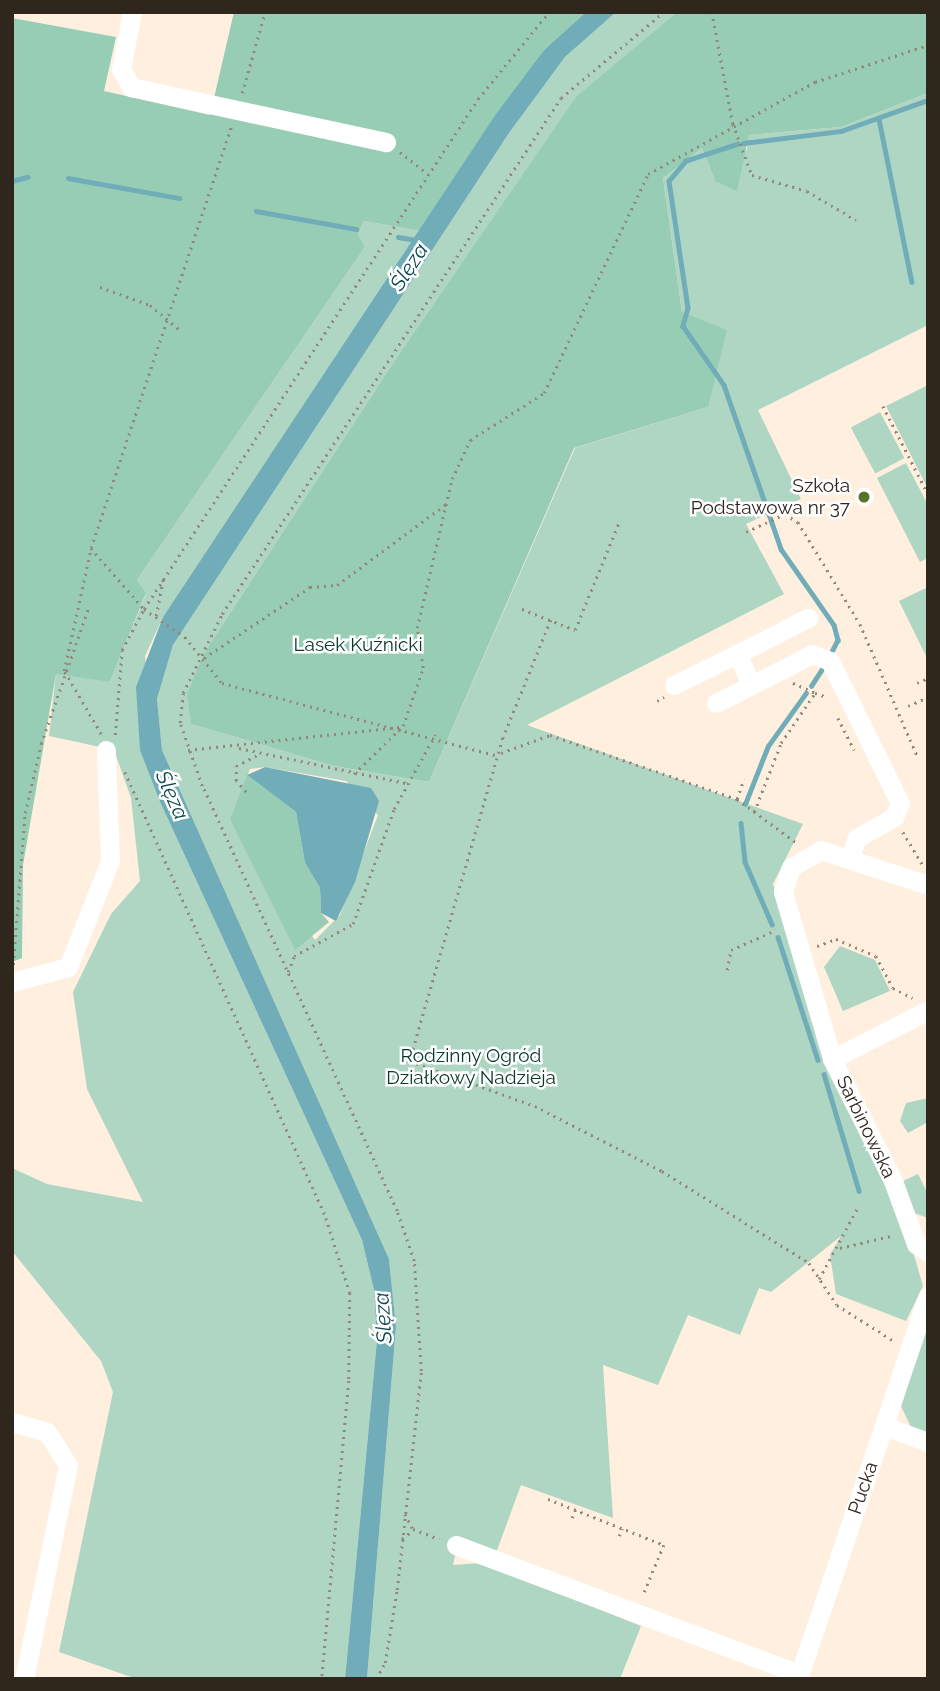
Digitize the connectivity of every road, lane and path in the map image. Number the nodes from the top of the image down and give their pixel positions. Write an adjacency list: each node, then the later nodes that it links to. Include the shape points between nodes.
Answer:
1 (132, 12): 7 (street, via 121,69 131,87)
2 (265, 12): 7 (path)
3 (549, 12): 10 (path, via 478,99)
4 (664, 12): 28 (path, via 562,98)
5 (712, 12): 8 (path)
6 (928, 45): 8 (path, via 815,82)
7 (238, 108): 9 (street); 13 (path)
8 (733, 124): 11 (path, via 752,176 807,191); 17 (path, via 660,162 637,189 570,348 544,393 470,440)
9 (386, 142): 10 (path)
10 (429, 174): 21 (path)
11 (856, 220)
12 (100, 287): 13 (path, via 131,296)
13 (166, 318): 14 (path); 20 (path)
14 (181, 331)
15 (883, 406): 16 (path)
16 (928, 494)
17 (447, 502): 30 (path, via 337,585 310,587); 42 (path, via 417,628 422,668)
18 (620, 520): 27 (path, via 575,630)
19 (746, 532): 50 (path, via 790,514 798,522 860,624)
20 (91, 548): 24 (path); 31 (path)
21 (163, 579): 24 (path); 25 (path)
22 (88, 609): 31 (path)
23 (522, 609): 27 (path)
24 (144, 610): 25 (path); 44 (path, via 121,658)
25 (156, 616): 28 (path, via 183,635)
26 (808, 618): 29 (street)
27 (551, 620): 49 (path)
28 (198, 654): 30 (path); 47 (path, via 180,714)
29 (737, 654): 35 (street); 36 (street)
30 (204, 658): 42 (path, via 222,683)
31 (64, 671): 44 (path); 65 (path, via 25,813)
32 (788, 676): 37 (path)
33 (928, 678): 34 (path)
34 (917, 683)
35 (751, 684): 38 (street, via 819,654 830,661); 40 (street)
36 (674, 685)
37 (815, 693): 38 (path); 57 (path, via 781,743)
38 (838, 695): 45 (path, via 852,751); 58 (street, via 899,799)
39 (928, 697): 41 (path)
40 (716, 703)
41 (908, 706)
42 (403, 726): 43 (path); 46 (path); 52 (path)
43 (435, 735): 49 (path); 54 (path)
44 (111, 745): 67 (street, via 110,861 68,967)
45 (863, 745)
46 (236, 747): 47 (path); 48 (path)
47 (188, 750): 66 (path)
48 (263, 754): 52 (path); 55 (path, via 236,766 236,781)
49 (500, 755): 56 (path, via 550,735); 74 (path, via 410,1061 535,1106 662,1171 762,1229 808,1263)
50 (916, 755)
51 (122, 764): 92 (path, via 326,1218 351,1293 349,1381)
52 (354, 774): 54 (path)
53 (744, 779): 56 (path)
54 (410, 783): 66 (path, via 394,808 354,924 294,956)
55 (246, 792)
56 (737, 799): 57 (path)
57 (754, 812): 59 (path, via 802,846)
58 (894, 817): 60 (street, via 857,838); 61 (path)
59 (809, 845)
60 (850, 858): 62 (street); 63 (street, via 821,850 791,867 783,892)
61 (928, 873)
62 (928, 884)
63 (795, 932): 64 (path, via 731,950); 68 (path, via 817,946 836,939 876,956 893,988); 69 (street)
64 (727, 970)
65 (12, 971)
66 (288, 972): 82 (path, via 397,1211 414,1261 421,1371)
67 (12, 982)
68 (926, 1007): 69 (street, Sarbinowska)
69 (832, 1059): 71 (street, Sarbinowska)
70 (859, 1207): 72 (path)
71 (916, 1223): 72 (path); 73 (street, Sarbinowska, via 916,1244)
72 (840, 1248): 74 (path)
73 (928, 1252)
74 (819, 1279): 76 (path, via 836,1305)
75 (928, 1296): 76 (street, Pucka)
76 (909, 1350): 78 (street, Pucka)
77 (12, 1422): 91 (street, via 47,1432 68,1465)
78 (884, 1426): 79 (street); 90 (street, Pucka)
79 (928, 1441)
80 (548, 1499): 81 (path)
81 (575, 1510): 83 (path); 84 (path)
82 (405, 1514): 85 (path); 87 (path)
83 (572, 1518)
84 (622, 1529): 86 (path); 89 (path, via 664,1545)
85 (413, 1530): 87 (path); 88 (path)
86 (618, 1536)
87 (402, 1539): 93 (path, via 385,1663)
88 (456, 1545): 89 (street)
89 (636, 1615): 90 (street)
90 (799, 1677)
91 (24, 1679)
92 (322, 1679)
93 (376, 1679)

